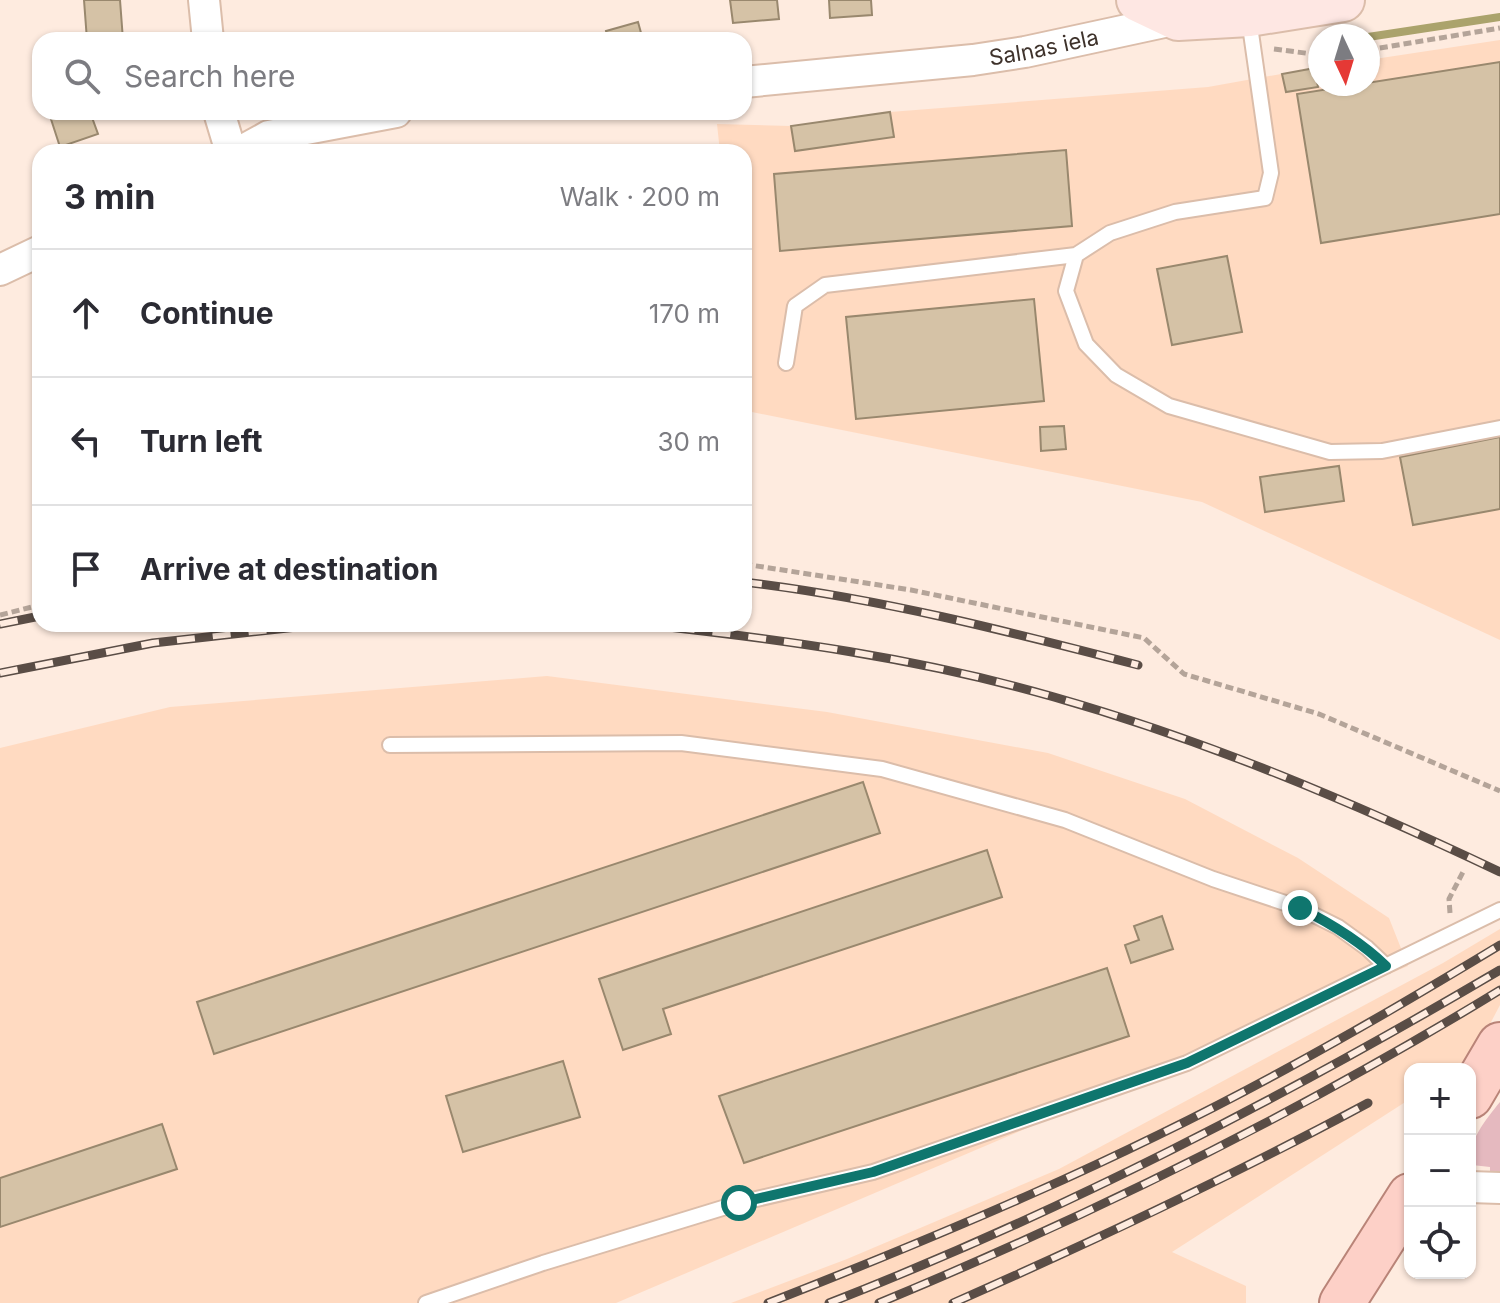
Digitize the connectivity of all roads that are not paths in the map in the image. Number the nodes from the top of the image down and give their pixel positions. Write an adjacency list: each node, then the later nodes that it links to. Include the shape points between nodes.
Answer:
1 (204, 0): 6 (street)
2 (1138, 0): 4 (main road)
3 (1343, 0): 5 (main road, Salnas iela)
4 (1178, 19): 5 (main road, Salnas iela); 7 (street, Salnas iela, via 986,58)
5 (1250, 29): 13 (lane, via 1271,173 1265,198 1175,212 1110,233)
6 (207, 32)
7 (752, 81)
8 (221, 120): 10 (street)
9 (354, 120): 11 (street, via 269,136)
10 (229, 144)
11 (254, 144)
12 (32, 255): 14 (street)
13 (1076, 255): 15 (lane, via 825,285 795,306); 16 (lane, via 1066,291 1086,344 1116,375 1169,406 1330,452 1382,451)
14 (0, 270)
15 (786, 363)
16 (1500, 428)
17 (390, 745): 19 (lane, via 681,743 882,769 1065,820 1300,908 1338,927)
18 (1500, 910): 19 (lane)
19 (1386, 966): 25 (lane, via 1172,1068 873,1172 739,1203)
20 (1500, 1045): 21 (main road)
21 (1476, 1086)
22 (1476, 1187): 23 (street)
23 (1500, 1188)
24 (1404, 1205): 26 (main road)
25 (426, 1303)
26 (1342, 1303)

